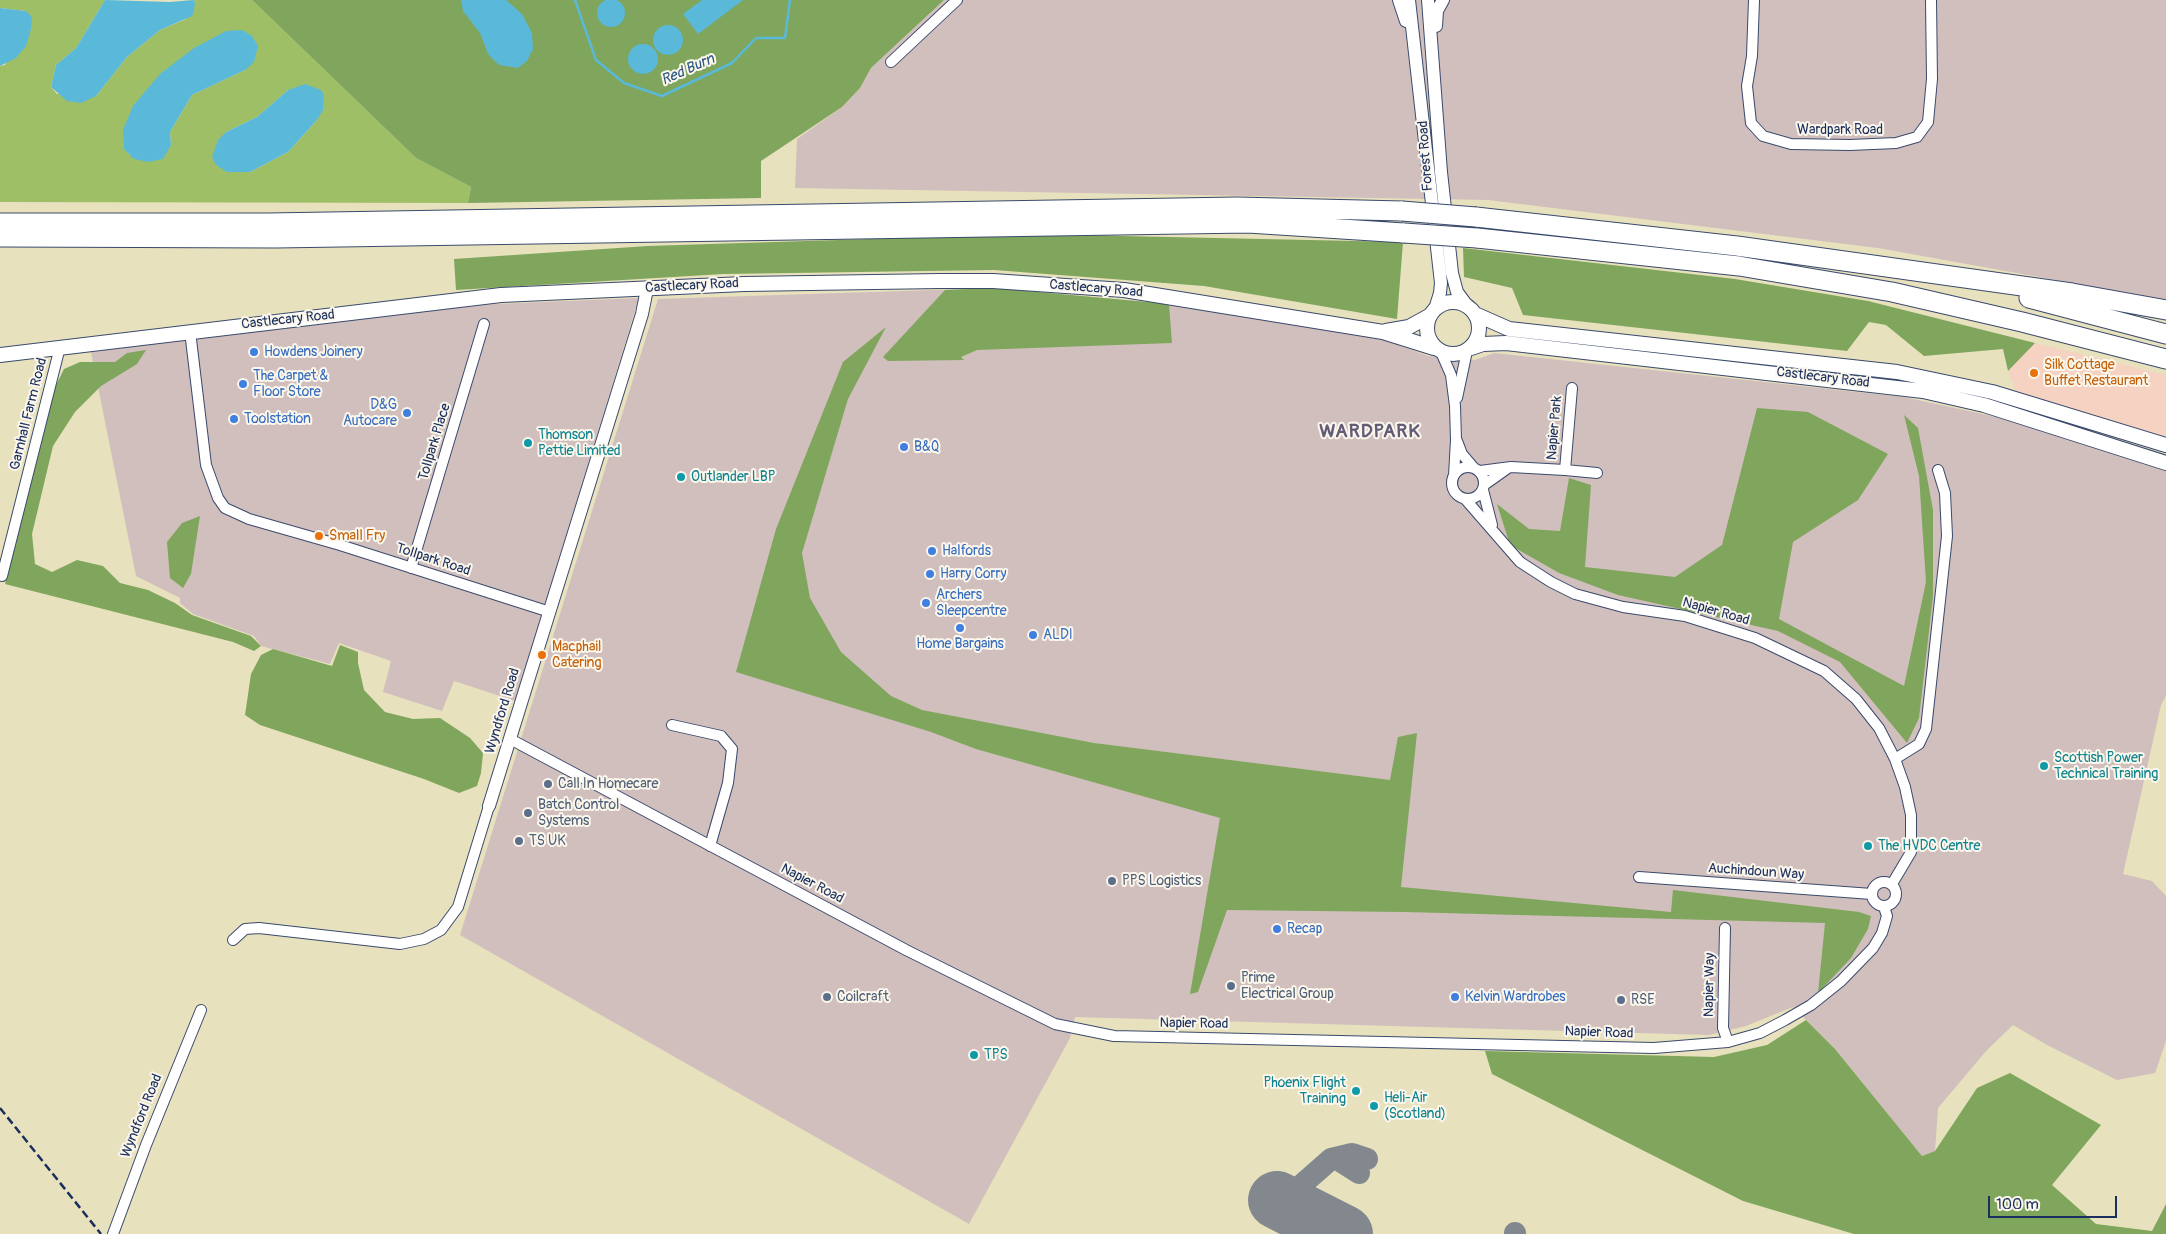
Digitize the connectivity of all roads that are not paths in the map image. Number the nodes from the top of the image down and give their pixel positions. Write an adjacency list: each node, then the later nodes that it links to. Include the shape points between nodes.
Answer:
1 (957, 0): 10 (street)
2 (1399, 0): 8 (street)
3 (1428, 0): 9 (street, Forest Road)
4 (1444, 0): 9 (street, via 1437,11)
5 (1754, 0): 6 (street, Wardpark Road, via 1752,56 1747,86 1751,123 1764,136 1791,144 1850,145 1896,143 1917,137 1928,122 1932,79)
6 (1931, 0)
7 (1411, 3): 8 (street, Forest Road)
8 (1416, 55): 17 (street, Forest Road, via 1441,283)
9 (1434, 56): 15 (street, Forest Road, via 1441,172 1452,273 1457,292)
10 (891, 62)
11 (0, 223): 13 (highway, bridge, via 278,223 1237,207 1402,211 1476,217)
12 (0, 237): 26 (highway, bridge, via 276,238 1248,223 1478,238 1739,266 1892,292)
13 (1878, 265): 16 (highway); 21 (highway, via 2035,300)
14 (647, 289): 19 (main road, Castlecary Road, via 501,295); 20 (main road, Castlecary Road, via 744,284 1029,283 1124,290); 43 (street, Wyndford Road)
15 (1471, 310): 17 (main road, via 1450,302); 23 (main road, via 1479,330); 30 (main road, Castlecary Road, via 1493,323 1517,330 1914,375 1992,392)
16 (2166, 310)
17 (1432, 312): 20 (main road, Castlecary Road, via 1408,327); 24 (main road, via 1426,323 1427,336)
18 (484, 324): 41 (street, Tollpark Place)
19 (190, 331): 22 (main road, Castlecary Road); 41 (street, Tollpark Road, via 206,465 225,508 249,519)
20 (1383, 332): 24 (main road, Castlecary Road)
21 (2166, 334)
22 (60, 347): 25 (main road, Castlecary Road); 42 (street, Garnhall Farm Road)
23 (1469, 349): 24 (main road, via 1452,355); 28 (street, via 1461,371); 31 (main road, Castlecary Road, via 1483,344 1506,343 1923,391 1984,405)
24 (1438, 350): 28 (street, via 1450,375)
25 (0, 355)
26 (2166, 359)
27 (1572, 388): 34 (street, Napier Park)
28 (1455, 406): 29 (street)
29 (1456, 440): 33 (street, via 1462,454); 37 (street)
30 (2166, 445)
31 (2166, 463)
32 (1511, 467): 33 (street, Napier Park); 34 (street, Napier Park); 38 (street)
33 (1476, 469): 37 (street, via 1461,468); 38 (street)
34 (1565, 470): 36 (street, Napier Park)
35 (1938, 470): 46 (street, via 1945,493 1948,536 1926,729 1919,744)
36 (1597, 473)
37 (1454, 475): 39 (street, via 1453,490)
38 (1484, 488): 39 (street, via 1478,497); 40 (street, Napier Road, via 1490,522)
39 (1466, 500): 40 (street, Napier Road)
40 (1499, 539): 46 (street, Napier Road, via 1520,562 1575,594 1622,607 1685,616 1755,638 1824,671 1856,699 1879,728)
41 (411, 568): 43 (street, Tollpark Road)
42 (2, 576)
43 (550, 612): 45 (street, Wyndford Road)
44 (672, 725): 48 (street, via 721,736 732,749 728,783)
45 (510, 739): 47 (street, Wyndford Road); 48 (street, Napier Road)
46 (1895, 759): 50 (street, Napier Road, via 1911,815 1911,852)
47 (489, 806): 54 (street, Wyndford Road, via 458,907 441,930 424,939 400,944 259,928 245,929)
48 (710, 846): 56 (street, Napier Road, via 1056,1024 1114,1036 1654,1048)
49 (1638, 878): 51 (street, Auchindoun Way)
50 (1892, 884): 51 (street, via 1880,882); 52 (street, Napier Road, via 1896,898)
51 (1872, 894): 52 (street, via 1877,904)
52 (1884, 906): 56 (street, Napier Road, via 1887,916 1873,948 1841,981 1786,1020 1760,1033)
53 (1725, 928): 56 (street, Napier Way, via 1723,1028)
54 (233, 940)
55 (201, 1010): 57 (street, Wyndford Road)
56 (1728, 1042)
57 (113, 1234)

